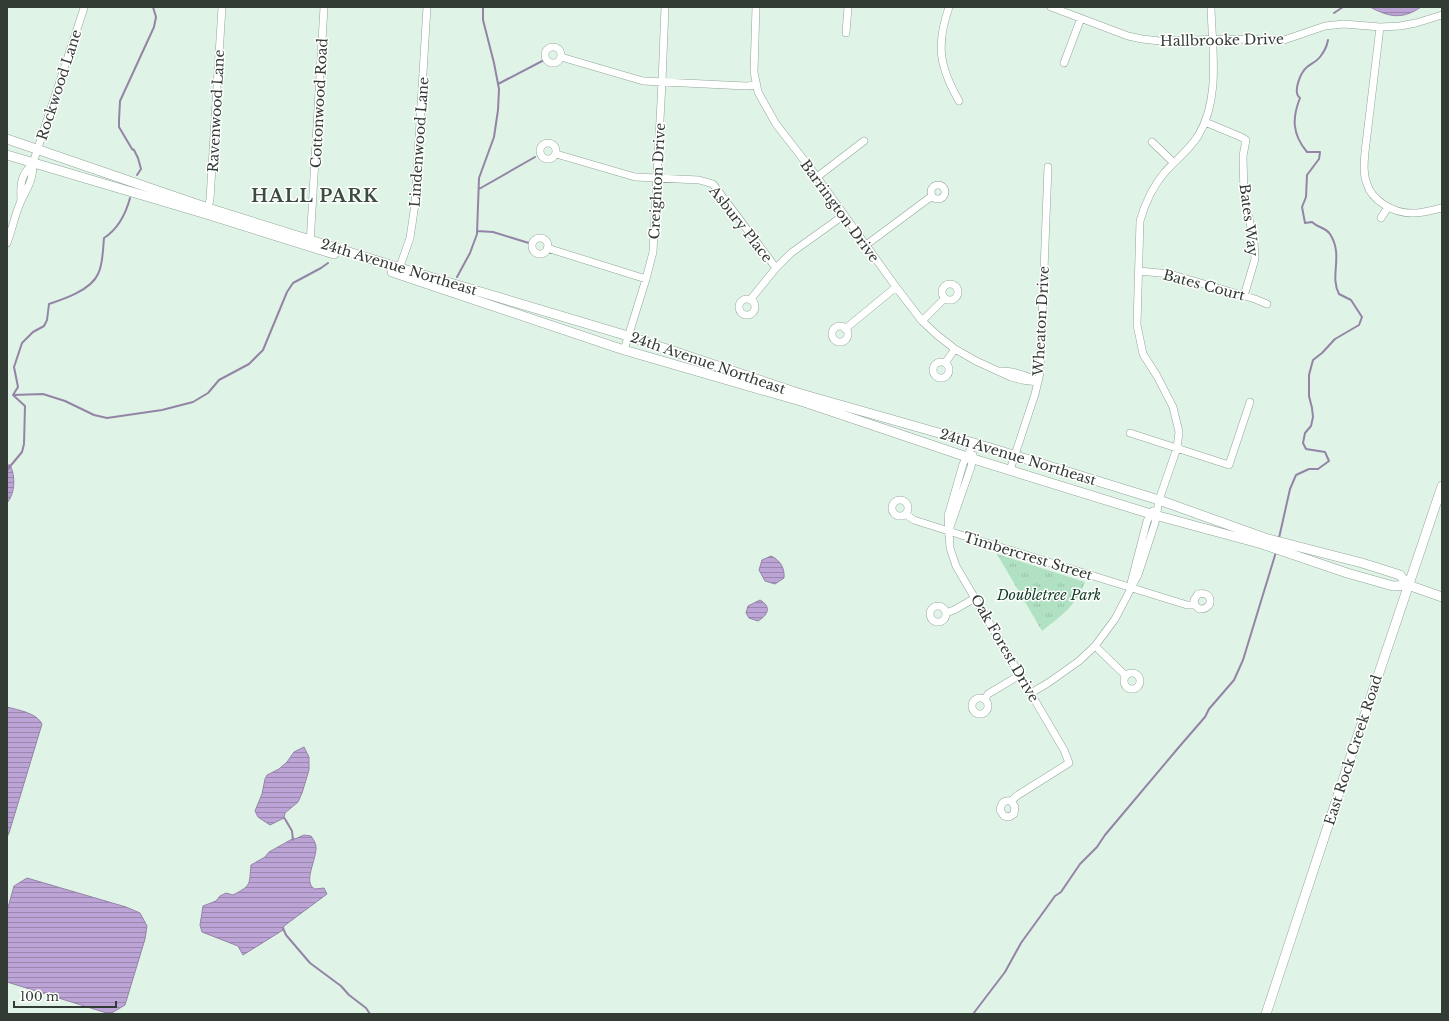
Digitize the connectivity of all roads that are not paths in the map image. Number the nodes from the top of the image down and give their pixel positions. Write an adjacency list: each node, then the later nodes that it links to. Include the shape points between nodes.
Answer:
1 (222, 7): 36 (street, Ravenwood Lane, via 210,199)
2 (324, 7): 40 (street, Cottonwood Road)
3 (427, 7): 44 (street, Lindenwood Lane, via 415,204 410,238)
4 (665, 7): 18 (street, Creighton Drive)
5 (756, 7): 19 (street, Barrington Drive)
6 (848, 7): 14 (street)
7 (949, 7): 20 (street, via 941,36 941,54 951,87)
8 (1051, 7): 12 (street, Hallbrooke Drive)
9 (1211, 7): 15 (street)
10 (84, 8): 25 (street, Rockwood Lane)
11 (1442, 15): 13 (street, Hallbrooke Drive, via 1406,25)
12 (1081, 18): 15 (street, Hallbrooke Drive, via 1142,39); 17 (street)
13 (1380, 27): 15 (street, Hallbrooke Drive, via 1344,24 1325,26 1284,40); 34 (street, via 1364,162 1366,182 1371,192)
14 (846, 33)
15 (1212, 39): 21 (street, via 1213,87)
16 (561, 57): 18 (street, via 635,80)
17 (1064, 63)
18 (662, 82): 19 (street); 32 (street, Creighton Drive)
19 (756, 85): 31 (street, Barrington Drive, via 776,124)
20 (959, 101)
21 (1205, 122): 29 (street, via 1197,137); 48 (street, Bates Way, via 1246,140 1243,156 1244,195 1256,253)
22 (7, 139): 25 (street, 24th Avenue Northeast)
23 (864, 141): 31 (street)
24 (1152, 142): 29 (street)
25 (38, 149): 28 (street, Rockwood Lane); 36 (street, 24th Avenue Northeast)
26 (556, 154): 32 (street, Asbury Place, via 626,175)
27 (7, 155): 28 (street, 24th Avenue Northeast)
28 (33, 163): 36 (street, 24th Avenue Northeast); 39 (street, Rockwood Lane, via 24,172 21,201)
29 (1174, 163): 45 (street, via 1153,189 1144,207 1140,221)
30 (1048, 167): 58 (street, Wheaton Drive, via 1041,364)
31 (817, 177): 37 (street, Barrington Drive)
32 (657, 179): 43 (street, Asbury Place, via 699,180 713,184); 46 (street, Creighton Drive, via 652,252)
33 (932, 196): 41 (street)
34 (1388, 207): 35 (street, via 1411,214); 38 (street)
35 (1442, 208)
36 (207, 211): 40 (street, 24th Avenue Northeast)
37 (844, 215): 41 (street, Barrington Drive); 43 (street, via 791,253)
38 (1381, 218)
39 (7, 243)
40 (310, 243): 44 (street, 24th Avenue Northeast)
41 (866, 245): 47 (street, Barrington Drive)
42 (547, 248): 46 (street)
43 (776, 268): 50 (street)
44 (399, 271): 54 (street, 24th Avenue Northeast); 55 (street, 24th Avenue Northeast)
45 (1139, 271): 48 (street, Bates Court, via 1170,274); 62 (street, via 1137,325 1143,354 1173,407 1179,432)
46 (646, 279): 54 (street, Creighton Drive)
47 (896, 287): 52 (street, Barrington Drive); 53 (street)
48 (1244, 296): 51 (street, Bates Court)
49 (945, 298): 52 (street)
50 (750, 300)
51 (1267, 304)
52 (922, 321): 56 (street, Barrington Drive)
53 (845, 329)
54 (628, 336): 55 (street, Creighton Drive); 61 (street, 24th Avenue Northeast, via 798,393)
55 (624, 350): 64 (street, 24th Avenue Northeast, via 804,402)
56 (955, 350): 57 (street); 58 (street, Barrington Drive, via 1000,371 1024,374)
57 (945, 363)
58 (1038, 382): 63 (street, Wheaton Drive)
59 (1250, 402): 62 (street, via 1228,465)
60 (1130, 433): 62 (street)
61 (974, 443): 63 (street, 24th Avenue Northeast); 64 (street, Oak Forest Drive)
62 (1177, 448): 67 (street)
63 (1015, 456): 65 (street, Wheaton Drive); 67 (street, 24th Avenue Northeast)
64 (970, 457): 65 (street, 24th Avenue Northeast); 70 (street, Oak Forest Drive, via 963,464 948,516)
65 (1010, 470): 69 (street, 24th Avenue Northeast)
66 (1442, 486): 73 (street, East Rock Creek Road)
67 (1159, 500): 69 (street); 71 (street, 24th Avenue Northeast)
68 (905, 514): 70 (street, Timbercrest Street, via 914,520)
69 (1154, 514): 71 (street, 24th Avenue Northeast); 74 (street, via 1147,522)
70 (949, 531): 74 (street, Timbercrest Street); 76 (street, Oak Forest Drive, via 952,556)
71 (1263, 541): 72 (street, 24th Avenue Northeast)
72 (1280, 546): 73 (street, 24th Avenue Northeast, via 1346,573 1386,585); 73 (street, 24th Avenue Northeast, via 1362,563 1400,575)
73 (1408, 584): 75 (street, 24th Avenue Northeast); 85 (street, East Rock Creek Road)
74 (1131, 587): 77 (street, Timbercrest Street, via 1187,605); 79 (street, via 1115,619)
75 (1442, 597)
76 (975, 598): 78 (street); 80 (street, Oak Forest Drive)
77 (1195, 605)
78 (946, 613)
79 (1094, 646): 81 (street); 82 (street, via 1068,670)
80 (1020, 675): 82 (street, Oak Forest Drive); 83 (street, via 988,694)
81 (1126, 676)
82 (1031, 693): 84 (street, Oak Forest Drive, via 1069,763 1018,794)
83 (985, 699)
84 (1011, 801)
85 (1266, 1014)

